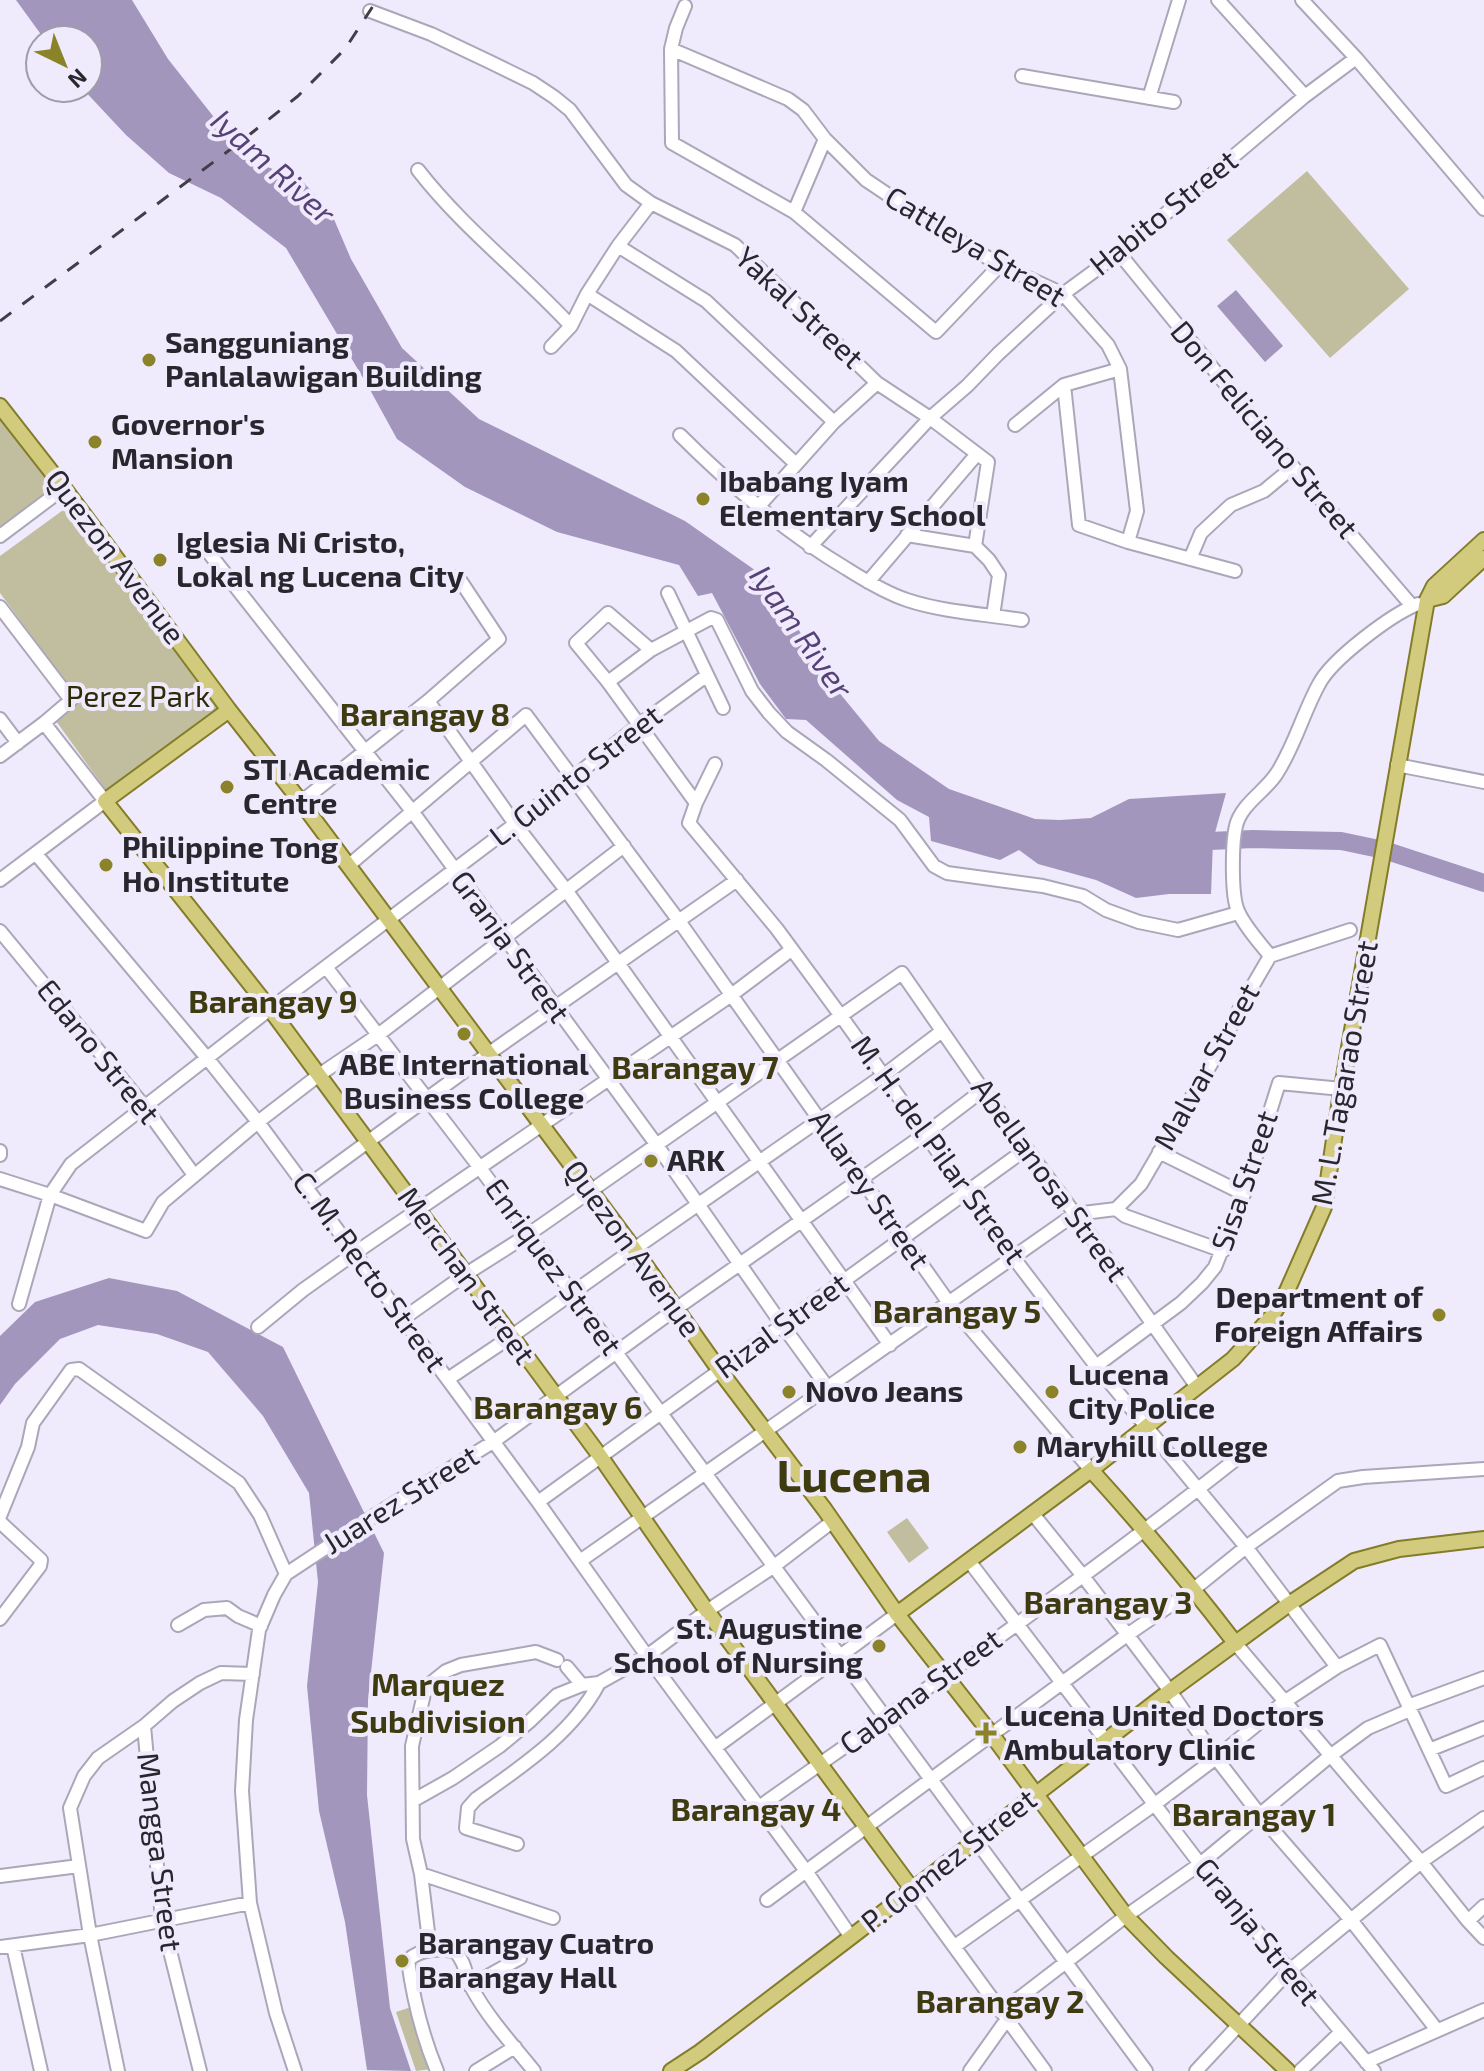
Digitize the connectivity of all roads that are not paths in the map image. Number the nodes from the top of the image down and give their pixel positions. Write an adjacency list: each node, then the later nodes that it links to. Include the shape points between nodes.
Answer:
1 (1179, 0): 10 (street)
2 (1302, 0): 7 (street)
3 (1220, 1): 9 (street)
4 (685, 6): 6 (street)
5 (370, 11): 14 (street, Yakal Street, via 533,83 570,110 626,185)
6 (671, 49): 12 (street, Cattleya Street, via 788,99); 16 (street, via 672,143)
7 (1356, 58): 9 (street, Habito Street); 15 (street)
8 (1022, 76): 10 (street)
9 (1305, 96): 18 (street, Habito Street)
10 (1149, 98): 11 (street)
11 (1174, 102)
12 (825, 139): 16 (street); 19 (street, Cattleya Street, via 866,180)
13 (418, 170): 22 (street)
14 (651, 203): 17 (street); 25 (street, Yakal Street, via 735,245)
15 (1484, 209)
16 (794, 212): 19 (street, via 936,332)
17 (618, 246): 20 (street); 29 (street, via 706,301)
18 (1119, 253): 21 (street, Habito Street); 34 (street, Don Feliciano Street)
19 (1000, 265): 21 (street, Cattleya Street)
20 (587, 294): 22 (street); 33 (street, via 676,351)
21 (1063, 294): 24 (street, Cattleya Street, via 1108,345); 28 (street, Habito Street)
22 (571, 326): 23 (street)
23 (551, 347)
24 (1120, 369): 26 (street); 40 (street, Cattleya Street, via 1137,511)
25 (877, 383): 28 (street, Yakal Street); 29 (street)
26 (1064, 385): 30 (street); 40 (street, via 1079,525)
27 (0, 406): 35 (main road, Quezon Avenue)
28 (930, 418): 32 (street, Yakal Street); 42 (street, Habito Street)
29 (834, 422): 33 (street)
30 (1015, 425)
31 (680, 435): 36 (street)
32 (977, 454): 37 (street); 41 (street, Yakal Street, via 988,462)
33 (796, 464): 36 (street)
34 (1293, 467): 45 (street, via 1264,491 1231,505 1201,533); 51 (street, Don Feliciano Street)
35 (64, 488): 38 (street); 61 (main road, Quezon Avenue)
36 (758, 507): 42 (street)
37 (907, 535): 41 (street); 48 (street)
38 (0, 536)
39 (1484, 540): 50 (main road, M. L. Tagarao Street, via 1434,586)
40 (1128, 542): 45 (street)
41 (975, 546): 53 (street, via 999,575)
42 (810, 547): 48 (street)
43 (209, 553): 66 (street, Granja Street)
44 (1484, 558): 50 (main road, via 1443,596)
45 (1190, 559): 46 (street)
46 (1235, 571)
47 (458, 577): 59 (street, via 499,639)
48 (868, 582): 53 (street, via 907,600)
49 (668, 593): 55 (street)
50 (1427, 600): 51 (street); 70 (main road, M. L. Tagarao Street)
51 (1412, 606): 85 (street, via 1349,649 1320,681 1277,773 1244,810 1235,828)
52 (0, 607): 63 (street, via 71,700)
53 (993, 616): 54 (street)
54 (1022, 620)
55 (686, 632): 56 (street); 57 (street); 85 (street, via 711,618 717,620 752,691 769,713 900,820 934,866 947,873 1043,886 1083,896 1139,922 1178,930)
56 (651, 650): 58 (street); 58 (street, M. H. del Pilar Street, via 608,613 576,643)
57 (706, 676): 60 (street); 64 (street, L. Guinto Street)
58 (608, 682): 64 (street, M. H. del Pilar Street)
59 (428, 701): 66 (street); 68 (street)
60 (723, 708)
61 (229, 710): 73 (main road); 74 (main road, Quezon Avenue)
62 (0, 719): 65 (street)
63 (44, 723): 65 (street); 73 (street, Merchan Street)
64 (639, 725): 71 (street, L. Guinto Street); 75 (street, M. H. del Pilar Street)
65 (18, 743): 67 (street)
66 (365, 750): 74 (street); 76 (street, Granja Street)
67 (0, 756)
68 (471, 761): 71 (street, Allarey Street, via 526,715); 76 (street); 77 (street)
69 (715, 764): 75 (street)
70 (1397, 765): 72 (street); 109 (main road, M. L. Tagarao Street)
71 (573, 778): 77 (street, L. Guinto Street); 78 (street, Allarey Street)
72 (1484, 782)
73 (105, 801): 79 (street); 98 (main road, Merchan Street)
74 (301, 802): 80 (main road, Quezon Avenue)
75 (696, 803): 83 (street, M. H. del Pilar Street, via 689,823)
76 (412, 811): 80 (street); 81 (street, Granja Street)
77 (515, 824): 81 (street, L. Guinto Street); 84 (street)
78 (624, 846): 84 (street); 87 (street, Allarey Street)
79 (36, 854): 82 (street); 104 (street, C. M. Recto Street)
80 (348, 866): 86 (main road, Quezon Avenue)
81 (454, 870): 86 (street, L. Guinto Street); 90 (street, Granja Street)
82 (0, 880)
83 (737, 880): 87 (street); 91 (street, M. H. del Pilar Street)
84 (566, 890): 90 (street); 93 (street)
85 (1238, 913): 92 (street)
86 (387, 920): 94 (street, L. Guinto Street); 95 (main road, Quezon Avenue)
87 (679, 921): 93 (street); 96 (street, Allarey Street)
88 (1350, 930): 92 (street, Malvar Street)
89 (0, 931): 113 (street, Edano Street)
90 (504, 938): 95 (street); 97 (street, Granja Street)
91 (791, 950): 96 (street); 99 (street, M. H. del Pilar Street)
92 (1270, 956): 121 (street, Malvar Street)
93 (618, 963): 97 (street); 102 (street)
94 (326, 967): 98 (street, L. Guinto Street); 101 (street, Enriquez Street)
95 (439, 989): 101 (street); 103 (main road, Quezon Avenue)
96 (730, 996): 102 (street); 105 (street, Allarey Street)
97 (555, 1007): 103 (street); 108 (street, Granja Street)
98 (270, 1009): 104 (street, L. Guinto Street); 106 (main road, Merchan Street)
99 (841, 1016): 100 (street, Abellanosa Street, via 902,973); 105 (street); 107 (street, M. H. del Pilar Street)
100 (942, 1031): 107 (street); 110 (street, Abellanosa Street)
101 (378, 1035): 106 (street); 111 (street, Enriquez Street)
102 (670, 1037): 108 (street); 112 (street)
103 (488, 1054): 111 (street); 116 (main road, Quezon Avenue)
104 (207, 1058): 113 (street, L. Guinto Street); 115 (street, C. M. Recto Street)
105 (776, 1060): 112 (street); 114 (street, Allarey Street)
106 (319, 1075): 115 (street); 118 (main road, Merchan Street)
107 (884, 1075): 114 (street); 117 (street, M. H. del Pilar Street)
108 (608, 1080): 116 (street); 119 (street, Granja Street)
109 (1342, 1089): 130 (street, Sisa Street, via 1279,1083); 160 (main road, M. L. Tagarao Street, via 1324,1207 1287,1291 1262,1329)
110 (983, 1090): 117 (street, Juarez Street); 120 (street, Abellanosa Street)
111 (426, 1098): 118 (street); 123 (street, Enriquez Street)
112 (716, 1102): 119 (street); 122 (street)
113 (144, 1106): 124 (street, Edano Street); 131 (street, L. Guinto Street, via 71,1164)
114 (820, 1119): 122 (street); 126 (street, Allarey Street)
115 (258, 1122): 124 (street); 127 (street, C. M. Recto Street)
116 (541, 1125): 123 (street); 128 (main road, Quezon Avenue)
117 (925, 1134): 126 (street, Juarez Street); 129 (street, M. H. del Pilar Street)
118 (368, 1142): 127 (street); 134 (main road, Merchan Street)
119 (656, 1144): 128 (street); 132 (street, Granja Street)
120 (1026, 1149): 129 (street, Rizal Street); 135 (street, Abellanosa Street)
121 (1159, 1152): 130 (street); 133 (street, Malvar Street, via 1141,1184)
122 (758, 1161): 132 (street); 136 (street)
123 (480, 1168): 134 (street); 137 (street, Enriquez Street)
124 (194, 1175): 131 (street, via 163,1202 146,1231)
125 (0, 1179): 131 (street)
126 (860, 1179): 136 (street, Juarez Street); 138 (street, Allarey Street)
127 (306, 1187): 141 (street, C. M. Recto Street)
128 (589, 1190): 137 (street); 139 (main road, Quezon Avenue)
129 (967, 1192): 138 (street, Rizal Street); 142 (street, M. H. del Pilar Street)
130 (1244, 1194): 140 (street, Sisa Street)
131 (50, 1195): 148 (street, L. Guinto Street)
132 (697, 1204): 139 (street); 143 (street, Granja Street)
133 (1116, 1209): 135 (street); 140 (street)
134 (418, 1211): 141 (street); 144 (main road, Merchan Street)
135 (1075, 1214): 142 (street); 151 (street, Abellanosa Street)
136 (800, 1221): 143 (street, Juarez Street); 145 (street)
137 (529, 1234): 144 (street); 146 (street, Enriquez Street)
138 (903, 1239): 145 (street, Rizal Street); 147 (street, Allarey Street)
139 (634, 1249): 146 (street); 149 (main road, Quezon Avenue)
140 (1223, 1251): 151 (street, Sisa Street, via 1202,1283)
141 (355, 1253): 150 (street, C. M. Recto Street); 153 (street)
142 (1013, 1257): 147 (street); 157 (street, M. H. del Pilar Street)
143 (739, 1264): 149 (street, Juarez Street); 152 (street, Granja Street)
144 (466, 1274): 150 (street); 154 (main road, Merchan Street)
145 (844, 1281): 152 (street, Rizal Street); 155 (street)
146 (573, 1293): 154 (street); 156 (street, Enriquez Street)
147 (949, 1303): 155 (street); 170 (street, Allarey Street)
148 (19, 1304)
149 (677, 1308): 156 (street, Juarez Street); 158 (main road, Quezon Avenue)
150 (404, 1318): 159 (street, C. M. Recto Street)
151 (1152, 1324): 157 (street, Sisa Street); 160 (street, Abellanosa Street)
152 (783, 1326): 158 (street, Rizal Street); 161 (street, Granja Street)
153 (258, 1327)
154 (512, 1336): 159 (street); 162 (main road, Merchan Street)
155 (890, 1345): 161 (street)
156 (615, 1353): 162 (street, Juarez Street); 163 (street, Enriquez Street)
157 (1096, 1366): 164 (street, M. H. del Pilar Street)
158 (720, 1371): 163 (street, Rizal Street); 165 (main road, Quezon Avenue)
159 (448, 1379): 166 (street, C. M. Recto Street)
160 (1197, 1387): 164 (main road, M. L. Tagarao Street)
161 (828, 1388): 165 (street)
162 (555, 1396): 166 (street, Juarez Street); 167 (main road, Merchan Street)
163 (661, 1414): 167 (street, Rizal Street); 171 (street, Enriquez Street)
164 (1146, 1427): 170 (main road, M. L. Tagarao Street); 172 (street, M. H. del Pilar Street)
165 (766, 1430): 171 (street); 177 (main road, Quezon Avenue)
166 (493, 1442): 173 (street, C. M. Recto Street); 184 (street, Juarez Street)
167 (600, 1456): 173 (street, Rizal Street); 175 (main road, Merchan Street)
168 (1235, 1460): 172 (street, Cabana Street)
169 (1484, 1469): 180 (street, via 1338,1481)
170 (1091, 1470): 174 (main road, M. L. Tagarao Street); 178 (main road, Allarey Street)
171 (705, 1472): 175 (street); 183 (street, Enriquez Street)
172 (1198, 1489): 178 (street, Cabana Street); 180 (street, M. H. del Pilar Street)
173 (538, 1502): 181 (street, C. M. Recto Street)
174 (1033, 1514): 182 (main road, M. L. Tagarao Street); 185 (street)
175 (642, 1518): 181 (street); 188 (main road, Merchan Street)
176 (0, 1519): 184 (street, via 33,1423 71,1370 79,1369 239,1483); 190 (street, via 41,1560)
177 (833, 1521): 183 (street); 189 (main road, Quezon Avenue)
178 (1146, 1530): 185 (street, Cabana Street); 186 (main road, Allarey Street)
179 (1484, 1539): 187 (main road, P. Gomez Street, via 1399,1549 1354,1561)
180 (1246, 1547): 186 (street); 187 (street, M. H. del Pilar Street)
181 (580, 1561): 196 (street, C. M. Recto Street)
182 (969, 1561): 189 (main road, M. L. Tagarao Street); 191 (street, Granja Street)
183 (773, 1567): 188 (street); 197 (street, Enriquez Street)
184 (286, 1574): 193 (street)
185 (1083, 1576): 191 (street, Cabana Street); 194 (street)
186 (1194, 1589): 194 (street); 195 (main road, Allarey Street)
187 (1289, 1604): 195 (main road, P. Gomez Street); 198 (street, M. H. del Pilar Street)
188 (707, 1611): 196 (street); 207 (main road, Merchan Street)
189 (897, 1614): 197 (street, M. L. Tagarao Street); 200 (main road, Quezon Avenue)
190 (0, 1619)
191 (1016, 1623): 200 (street, Cabana Street); 203 (street, Granja Street)
192 (178, 1625): 193 (street, via 204,1610 227,1608)
193 (261, 1626): 199 (street)
194 (1127, 1635): 203 (street); 205 (street)
195 (1236, 1644): 205 (main road, P. Gomez Street); 206 (street, Allarey Street)
196 (647, 1656): 202 (street); 214 (street, C. M. Recto Street)
197 (840, 1657): 207 (street, M. L. Tagarao Street); 209 (street, Enriquez Street)
198 (1337, 1667): 206 (street); 208 (street, via 1380,1645)
199 (253, 1674): 210 (street, via 221,1673 200,1683); 241 (street, via 242,1791)
200 (945, 1676): 209 (street, Cabana Street); 212 (main road, Quezon Avenue)
201 (1484, 1678): 208 (street)
202 (599, 1683): 204 (street); 229 (street, via 556,1738 468,1808 466,1828)
203 (1063, 1683): 212 (street); 213 (street, Granja Street)
204 (582, 1685): 222 (street, via 557,1695 500,1746); 222 (street, via 562,1663 536,1652 446,1671 431,1683 420,1709 412,1746)
205 (1170, 1691): 213 (main road, P. Gomez Street); 217 (street)
206 (1284, 1702): 216 (street, Allarey Street); 217 (street)
207 (776, 1703): 214 (street, M. L. Tagarao Street); 218 (main road, Merchan Street)
208 (1409, 1708): 215 (street); 216 (street, via 1368,1728)
209 (885, 1719): 218 (street, Cabana Street); 220 (street, Enriquez Street)
210 (144, 1726): 234 (street, via 98,1758 84,1776 70,1808); 245 (street, Mangga Street)
211 (1484, 1728): 215 (street)
212 (992, 1735): 220 (street); 221 (main road, Quezon Avenue)
213 (1107, 1742): 221 (main road, P. Gomez Street); 223 (street, Granja Street)
214 (716, 1747): 224 (street, C. M. Recto Street)
215 (1429, 1750): 219 (street, via 1446,1786)
216 (1330, 1756): 225 (street); 232 (street, Allarey Street)
217 (1216, 1758): 223 (street); 225 (street)
218 (821, 1764): 224 (street, Cabana Street); 227 (main road, Merchan Street)
219 (1484, 1768)
220 (931, 1779): 227 (street); 228 (street, Enriquez Street)
221 (1034, 1794): 228 (main road, P. Gomez Street); 230 (main road, Quezon Avenue)
222 (414, 1800): 236 (street, via 413,1839)
223 (1155, 1804): 230 (street); 233 (street, Granja Street)
224 (759, 1807): 235 (street, C. M. Recto Street)
225 (1260, 1815): 233 (street); 246 (street)
226 (1484, 1818): 232 (street)
227 (865, 1827): 235 (street); 238 (main road, Merchan Street)
228 (975, 1841): 238 (main road, P. Gomez Street); 239 (street, Enriquez Street)
229 (517, 1844)
230 (1082, 1856): 239 (street); 243 (main road, Quezon Avenue)
231 (0, 1862): 237 (street)
232 (1421, 1862): 246 (street); 247 (street, Allarey Street)
233 (1200, 1864): 243 (street); 256 (street, Granja Street)
234 (79, 1866): 237 (street); 248 (street)
235 (806, 1871): 240 (street); 249 (street, C. M. Recto Street)
236 (421, 1874): 244 (street); 253 (street)
237 (2, 1876)
238 (912, 1889): 249 (main road, P. Gomez Street); 252 (street, Merchan Street)
239 (1019, 1899): 252 (street); 255 (street, Enriquez Street)
240 (767, 1900)
241 (250, 1903): 245 (street); 268 (street)
242 (1484, 1906): 247 (street)
243 (1126, 1916): 255 (street); 260 (main road, Quezon Avenue)
244 (553, 1918)
245 (162, 1919): 248 (street); 267 (street, Mangga Street)
246 (1351, 1920): 256 (street); 261 (street)
247 (1468, 1921): 250 (street, Allarey Street)
248 (90, 1935): 251 (street); 266 (street)
249 (851, 1937): 272 (main road, P. Gomez Street)
250 (1484, 1938)
251 (6, 1946): 265 (street)
252 (955, 1946): 259 (street, Merchan Street)
253 (430, 1949): 257 (street, via 455,1951 464,1961); 269 (street, via 408,1960)
254 (520, 1958): 257 (street)
255 (1066, 1962): 259 (street); 275 (street, Enriquez Street)
256 (1289, 1971): 260 (street); 262 (street, Granja Street)
257 (470, 1986): 263 (street)
258 (1484, 2010): 261 (street)
259 (1004, 2015): 273 (street); 274 (street, Merchan Street)
260 (1238, 2025): 276 (street); 277 (main road, Quezon Avenue)
261 (1437, 2030): 264 (street)
262 (1340, 2033): 264 (street, Granja Street); 278 (street)
263 (515, 2047): 270 (street); 271 (street)
264 (1370, 2067)
265 (41, 2071)
266 (118, 2071)
267 (200, 2071)
268 (295, 2071)
269 (437, 2071)
270 (476, 2071)
271 (534, 2071)
272 (671, 2071)
273 (970, 2071)
274 (1045, 2071)
275 (1146, 2071)
276 (1196, 2071)
277 (1288, 2071)
278 (1300, 2071)

